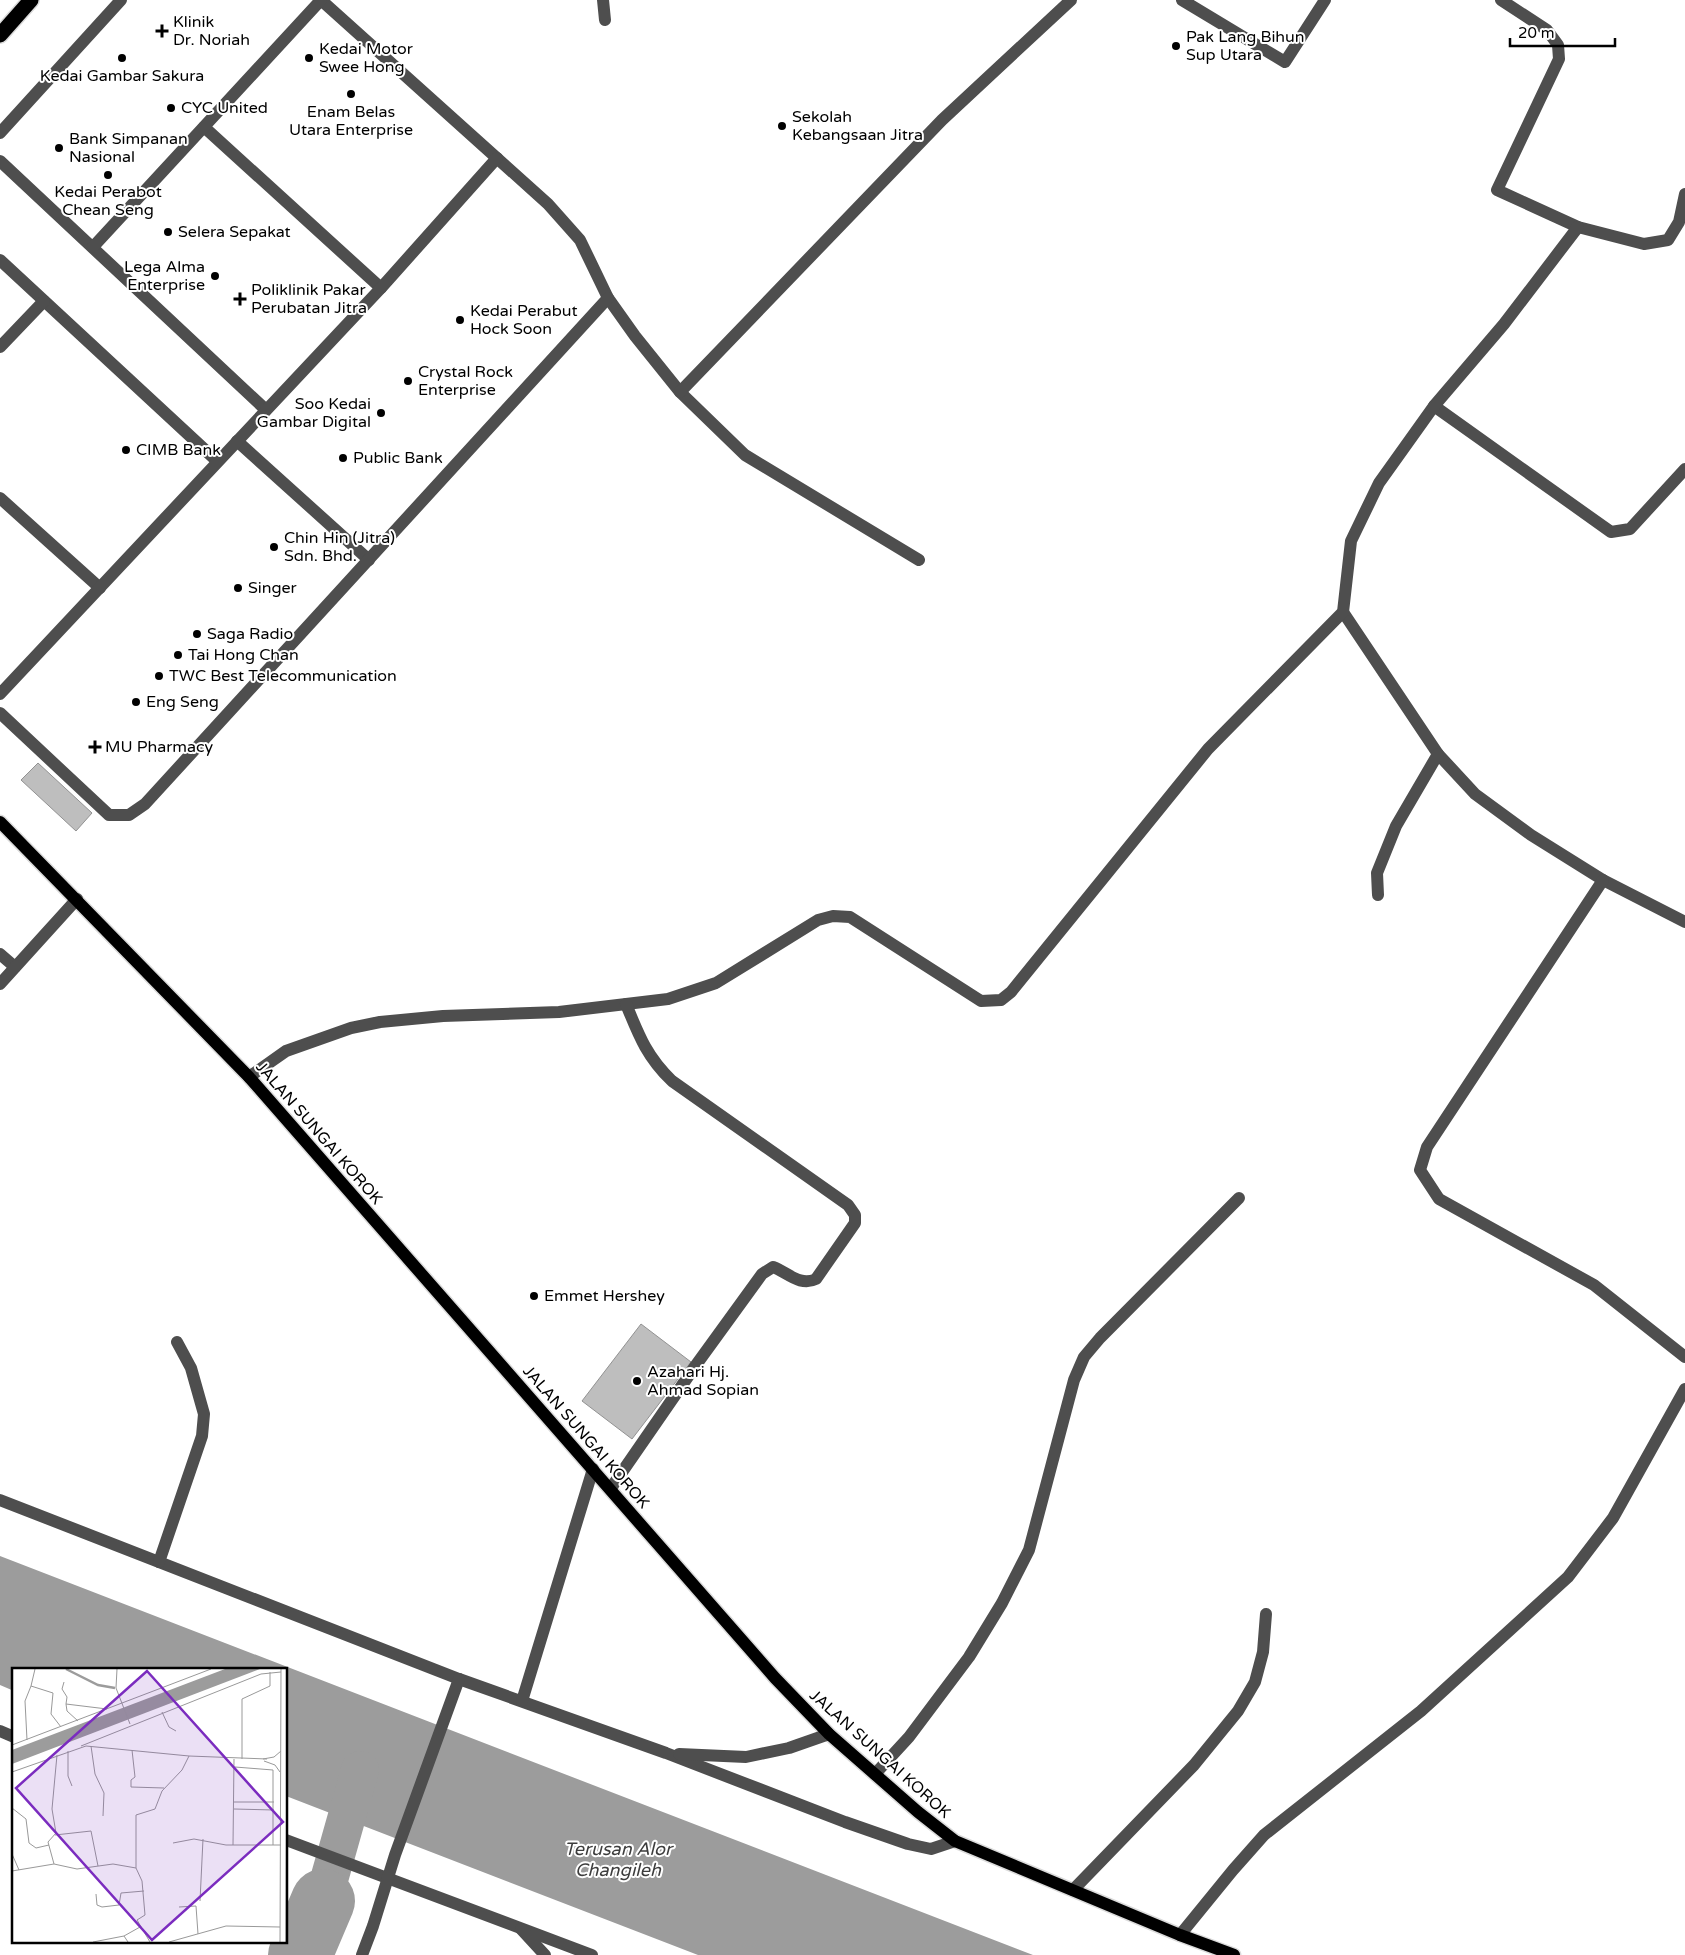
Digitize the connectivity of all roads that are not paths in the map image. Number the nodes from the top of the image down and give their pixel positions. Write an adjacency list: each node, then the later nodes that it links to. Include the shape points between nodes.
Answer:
1 (31, 0): 10 (highway)
2 (121, 0): 12 (street)
3 (321, 0): 11 (street); 13 (street)
4 (603, 0): 9 (street)
5 (1071, 0): 23 (street, via 942,120)
6 (1182, 0): 7 (street, via 1285,62)
7 (1325, 0)
8 (1501, 0): 16 (street, via 1547,30 1558,45 1559,59 1497,190)
9 (605, 20)
10 (0, 34)
11 (204, 127): 17 (street); 19 (street)
12 (0, 133)
13 (497, 158): 19 (street); 20 (street, via 548,204 580,240)
14 (0, 160): 17 (street)
15 (1685, 194): 16 (street, via 1678,222 1668,240 1644,244)
16 (1578, 227): 24 (street, via 1504,324)
17 (93, 247): 25 (street)
18 (0, 260): 21 (street)
19 (381, 288): 25 (street)
20 (608, 298): 23 (street); 30 (street)
21 (44, 301): 22 (street); 27 (street)
22 (0, 348)
23 (680, 392): 31 (street, via 745,455)
24 (1434, 406): 28 (street, via 1611,532 1630,528); 33 (street, via 1379,483 1351,541)
25 (266, 410): 26 (street)
26 (237, 441): 27 (street); 30 (street)
27 (217, 461): 32 (street)
28 (1685, 469)
29 (0, 498): 32 (street)
30 (368, 560): 35 (street, via 145,804 129,815 109,815)
31 (919, 560)
32 (100, 588): 34 (street)
33 (1344, 612): 36 (street); 45 (street, via 1208,749 1011,992 1001,1000 981,1001 850,917 833,916 818,920 716,983 668,999)
34 (0, 694)
35 (0, 714)
36 (1438, 754): 38 (street, via 1475,794 1531,835); 39 (street, via 1396,826 1377,873)
37 (0, 822): 40 (main road, JALAN SUNGAI KOROK)
38 (1603, 880): 41 (street); 49 (street, via 1427,1147 1420,1170 1439,1199 1594,1285)
39 (1378, 895)
40 (77, 899): 43 (street); 46 (main road, JALAN SUNGAI KOROK)
41 (1685, 922)
42 (0, 954): 43 (street)
43 (15, 967): 44 (street)
44 (0, 984)
45 (626, 1004): 46 (street, via 559,1012 380,1022 351,1028 286,1051); 52 (street, via 643,1045 656,1066 672,1081 848,1205 855,1215 856,1224 816,1279 802,1282 773,1267 762,1274)
46 (248, 1077): 51 (main road, JALAN SUNGAI KOROK)
47 (1239, 1198): 62 (street, via 1084,1357 1072,1388 1029,1550 969,1657 910,1737)
48 (177, 1342): 54 (street, via 191,1368 204,1414 202,1436)
49 (1685, 1357)
50 (1685, 1389): 68 (street, via 1613,1518 1568,1577 1421,1710 1264,1835)
51 (593, 1469): 52 (main road, JALAN SUNGAI KOROK); 57 (street)
52 (611, 1488): 59 (main road, JALAN SUNGAI KOROK, via 775,1678)
53 (0, 1500): 54 (street)
54 (159, 1562): 56 (street)
55 (1266, 1614): 66 (street, via 1263,1652 1255,1682 1238,1710 1194,1765)
56 (458, 1679): 57 (street); 65 (street)
57 (522, 1701): 61 (street)
58 (0, 1731): 60 (street)
59 (829, 1734): 61 (street, via 789,1748 746,1757); 62 (main road, JALAN SUNGAI KOROK)
60 (12, 1736)
61 (666, 1753): 63 (street, via 908,1844 931,1849)
62 (875, 1774): 63 (main road, JALAN SUNGAI KOROK)
63 (955, 1841): 66 (main road, JALAN SUNGAI KOROK)
64 (292, 1843): 65 (street)
65 (388, 1878): 67 (street); 69 (street)
66 (1073, 1890): 68 (main road, JALAN SUNGAI KOROK)
67 (518, 1926): 70 (street); 71 (street)
68 (1180, 1935): 72 (main road, JALAN SUNGAI KOROK)
69 (362, 1955)
70 (545, 1955)
71 (592, 1955)
72 (1234, 1955)

